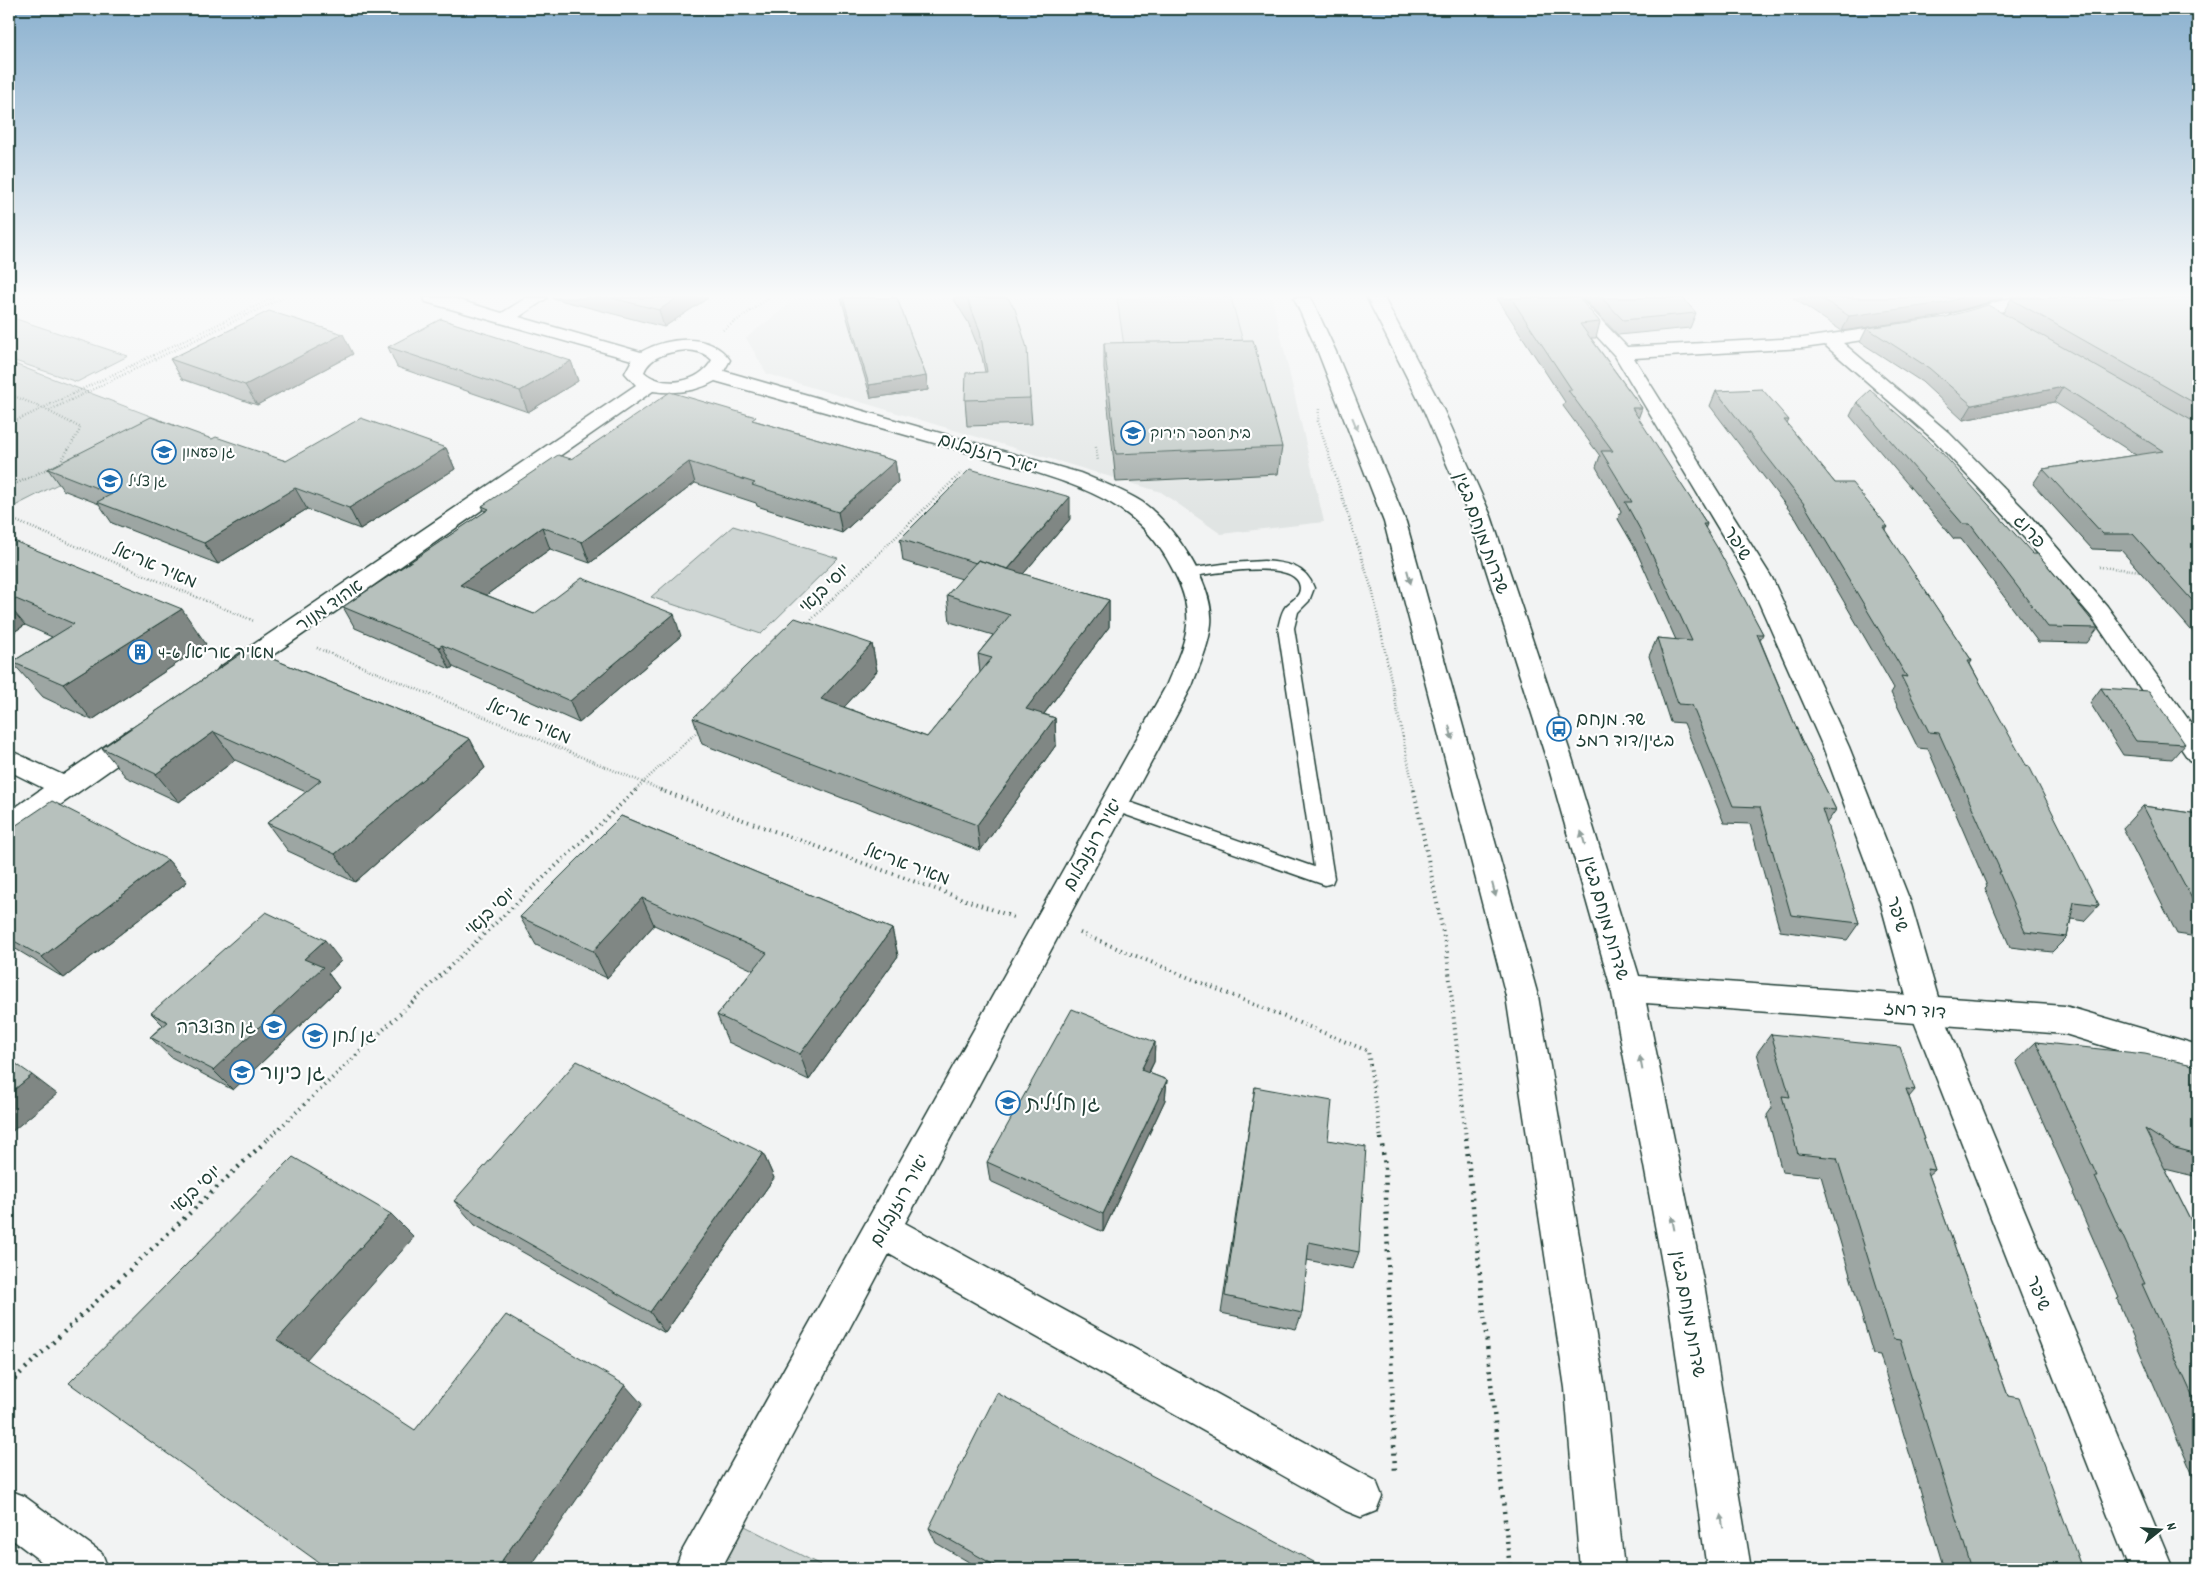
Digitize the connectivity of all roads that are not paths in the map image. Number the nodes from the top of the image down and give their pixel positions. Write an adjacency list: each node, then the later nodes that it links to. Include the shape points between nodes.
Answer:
1 (634, 372): 8 (street, via 638,379)
2 (715, 372): 7 (street)
3 (1335, 372): 25 (street, one-way to 25, via 1394,522 1522,996 1584,1388)
4 (1413, 372): 17 (street, שדרות מנחם בגין, one-way to 4, via 1559,758 1480,516)
5 (1633, 372): 18 (street, שיפר, via 1760,578 1836,747 1895,901)
6 (1866, 372): 12 (street, פרוג, via 1942,437 2017,515 2099,611)
7 (713, 374): 8 (street, via 677,387); 9 (street, יאיר רוזנבלום, via 983,451 1104,491 1135,508 1157,530)
8 (649, 385): 10 (street, אהוד מנור)
9 (1186, 572): 15 (street, יאיר רוזנבלום, via 1199,604 1198,633 1179,686); 15 (lane, via 1271,564 1302,576 1307,588 1304,598 1291,610 1286,628 1325,878)
10 (212, 685)
11 (155, 725): 14 (street)
12 (2198, 753)
13 (9, 760): 14 (street)
14 (65, 787): 16 (street)
15 (1115, 804): 20 (street, יאיר רוזנבלום, via 1047,936)
16 (9, 826)
17 (1627, 988): 18 (street, דוד רמז); 26 (street, שדרות מנחם בגין, one-way to 17, via 1686,1290)
18 (1926, 1011): 19 (street, דוד רמז, via 2065,1020); 27 (street, שיפר)
19 (2198, 1060)
20 (882, 1230): 21 (street); 24 (street, יאיר רוזנבלום)
21 (1378, 1488)
22 (9, 1511): 23 (street)
23 (86, 1569)
24 (697, 1569)
25 (1602, 1569)
26 (1729, 1569)
27 (2151, 1569)

